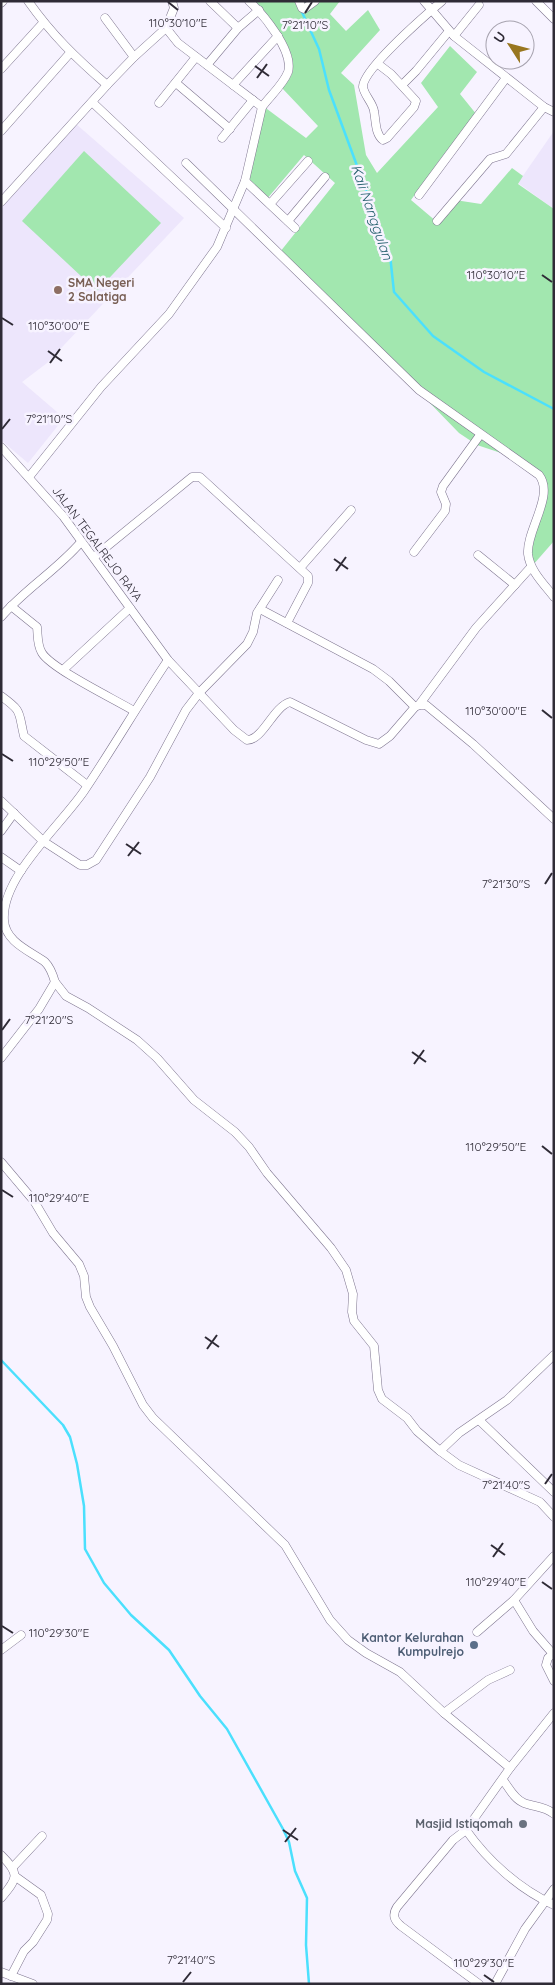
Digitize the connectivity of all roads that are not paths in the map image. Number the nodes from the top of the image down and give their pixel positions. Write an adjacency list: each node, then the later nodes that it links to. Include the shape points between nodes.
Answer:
1 (28, 1): 15 (street)
2 (172, 1): 16 (street, via 174,8)
3 (210, 1): 17 (street)
4 (249, 1): 12 (street)
5 (300, 1): 6 (street, via 304,9)
6 (315, 1)
7 (424, 1): 11 (street)
8 (442, 1): 11 (street)
9 (536, 1): 14 (street)
10 (479, 5): 18 (street)
11 (431, 9): 18 (street); 23 (street)
12 (258, 10): 17 (street); 19 (street)
13 (104, 18): 21 (street)
14 (554, 19)
15 (43, 23): 20 (street); 25 (street)
16 (166, 28): 21 (street); 22 (street)
17 (238, 28): 24 (street)
18 (452, 33): 26 (street); 30 (street)
19 (278, 36): 29 (street); 34 (street, via 289,69)
20 (70, 53): 28 (street); 38 (street)
21 (134, 57): 28 (street)
22 (196, 57): 24 (street); 27 (street)
23 (378, 64): 30 (street); 30 (street, via 363,88 374,108 378,134 384,140 416,104)
24 (207, 65): 29 (street)
25 (1, 69)
26 (506, 78): 35 (street); 46 (street)
27 (176, 83): 33 (street); 37 (street)
28 (107, 85): 32 (street)
29 (233, 85): 31 (street)
30 (402, 85)
31 (254, 100): 34 (street); 37 (street)
32 (92, 102): 45 (street); 52 (street)
33 (159, 103)
34 (262, 107): 43 (street)
35 (544, 107): 36 (street); 51 (street, via 506,154 490,159)
36 (554, 112)
37 (230, 129): 39 (street)
38 (1, 131)
39 (222, 138)
40 (308, 161): 48 (street)
41 (186, 163): 49 (street)
42 (325, 177): 50 (street)
43 (245, 181): 48 (street); 49 (street)
44 (1, 188): 45 (street)
45 (9, 194): 47 (street)
46 (419, 196)
47 (1, 202)
48 (270, 204): 50 (street)
49 (234, 209): 52 (street); 54 (street, via 418,390)
50 (288, 221): 53 (street)
51 (437, 221)
52 (226, 228): 56 (street, via 169,314 101,387)
53 (295, 228)
54 (480, 435): 59 (street, via 443,486 445,511); 62 (street, via 542,480 544,493 528,553)
55 (1, 447): 56 (street, JALAN TEGALREJO RAYA)
56 (30, 477): 58 (street, JALAN TEGALREJO RAYA)
57 (351, 510): 63 (street)
58 (81, 542): 61 (street, JALAN TEGALREJO RAYA); 67 (street)
59 (414, 552)
60 (478, 555): 65 (street)
61 (94, 557): 63 (street, via 194,476 202,478); 68 (street, JALAN TEGALREJO RAYA)
62 (532, 567): 65 (street); 66 (street)
63 (300, 568): 71 (street, via 308,580)
64 (278, 580): 69 (street)
65 (515, 585): 76 (street, via 476,628)
66 (554, 597)
67 (11, 606): 70 (street); 73 (street, via 37,627 39,647 44,656)
68 (130, 608): 72 (street, JALAN TEGALREJO RAYA); 73 (street)
69 (260, 609): 71 (street); 74 (street, via 247,644)
70 (1, 617)
71 (287, 623): 76 (street, via 373,669)
72 (168, 660): 74 (street, JALAN TEGALREJO RAYA); 77 (street)
73 (63, 670): 77 (street)
74 (199, 693): 76 (street, JALAN TEGALREJO RAYA, via 234,730 249,740 255,738 283,705 290,702 380,744); 83 (street, via 96,860 80,865)
75 (1, 696): 78 (street, via 20,713 24,736)
76 (417, 706): 81 (street, via 430,708)
77 (134, 711): 78 (street)
78 (88, 785): 83 (street)
79 (1, 801): 80 (street)
80 (14, 813): 82 (street); 83 (street)
81 (554, 819)
82 (1, 831)
83 (43, 841): 85 (street)
84 (1, 857): 85 (street)
85 (21, 872): 86 (street, via 6,902)
86 (2, 921): 87 (street, via 21,948 46,963)
87 (55, 982): 88 (street, via 39,1010); 92 (street, via 66,996 137,1040 158,1058 194,1100 249,1147 346,1270 353,1294 354,1322 374,1346 378,1390 382,1399 407,1418)
88 (1, 1058)
89 (1, 1162): 103 (street, via 34,1201 53,1233 79,1264 90,1307 152,1418 284,1545 330,1620 344,1635 366,1653 400,1672)
90 (554, 1355): 91 (street, via 507,1400)
91 (479, 1420): 92 (street); 93 (street)
92 (440, 1451): 94 (street, via 459,1465 540,1502)
93 (554, 1492)
94 (554, 1517)
95 (554, 1556): 96 (street)
96 (514, 1600): 97 (street); 100 (street, via 532,1631)
97 (477, 1632)
98 (21, 1634): 99 (street)
99 (1, 1650)
100 (553, 1654): 102 (street, via 546,1665)
101 (510, 1670): 103 (street, via 488,1680)
102 (554, 1681)
103 (444, 1713): 105 (street)
104 (554, 1713): 105 (street)
105 (510, 1768): 106 (street)
106 (503, 1780): 107 (street, via 517,1799); 108 (street)
107 (554, 1814)
108 (466, 1830): 115 (street, via 513,1880); 120 (street, via 453,1840 397,1907 394,1918)
109 (42, 1836): 111 (street)
110 (1, 1855): 111 (street)
111 (13, 1867): 112 (street)
112 (16, 1877): 114 (street); 118 (street, via 41,1895 48,1914)
113 (554, 1888): 115 (street)
114 (1, 1898)
115 (544, 1901): 116 (street); 121 (street)
116 (554, 1905)
117 (1, 1972): 118 (street)
118 (11, 1976): 119 (street)
119 (33, 1984)
120 (479, 1984)
121 (495, 1984)

